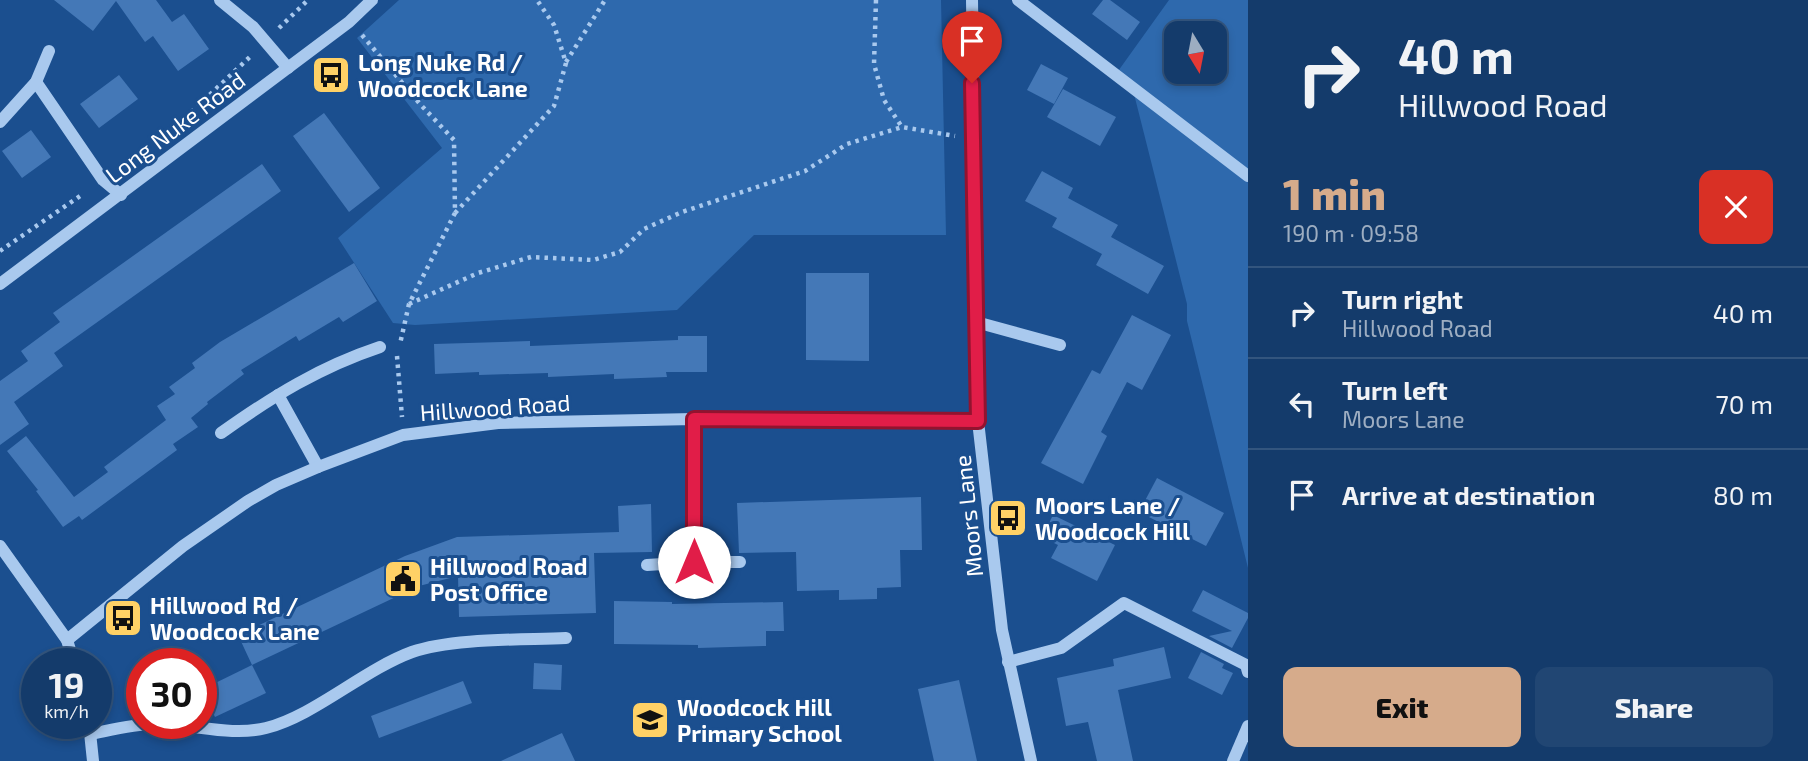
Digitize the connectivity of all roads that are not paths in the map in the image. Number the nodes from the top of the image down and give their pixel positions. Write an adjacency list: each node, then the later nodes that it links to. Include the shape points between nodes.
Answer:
1 (220, 0): 6 (street, via 253,27)
2 (372, 0): 6 (street, Long Nuke Road)
3 (972, 0): 12 (street, Moors Lane)
4 (1018, 0): 9 (street)
5 (49, 51): 7 (street)
6 (288, 68): 10 (street, Long Nuke Road)
7 (36, 82): 8 (street); 10 (street, via 103,180)
8 (0, 121)
9 (1248, 176)
10 (121, 195): 11 (street, Long Nuke Road)
11 (0, 284)
12 (976, 322): 13 (street); 17 (street, Moors Lane)
13 (1060, 345)
14 (380, 347): 15 (street, via 329,366)
15 (278, 394): 18 (street); 19 (street)
16 (694, 419): 17 (street, Hillwood Road); 19 (street, Hillwood Road, via 498,423 403,435); 21 (street)
17 (978, 421): 27 (street, Moors Lane)
18 (221, 433)
19 (318, 467): 25 (street, Hillwood Road, via 276,485 183,546)
20 (0, 547): 25 (street)
21 (694, 562): 22 (street); 23 (street)
22 (740, 562)
23 (647, 565)
24 (566, 638): 29 (street, via 451,644 414,652 265,728 234,731 153,723)
25 (67, 640): 26 (street)
26 (69, 648)
27 (1008, 662): 28 (street, via 1061,648 1124,603 1245,665); 33 (street, Moors Lane)
28 (1248, 672)
29 (112, 726)
30 (1248, 726): 34 (street)
31 (91, 739): 32 (street)
32 (93, 761)
33 (1031, 761)
34 (1234, 761)

